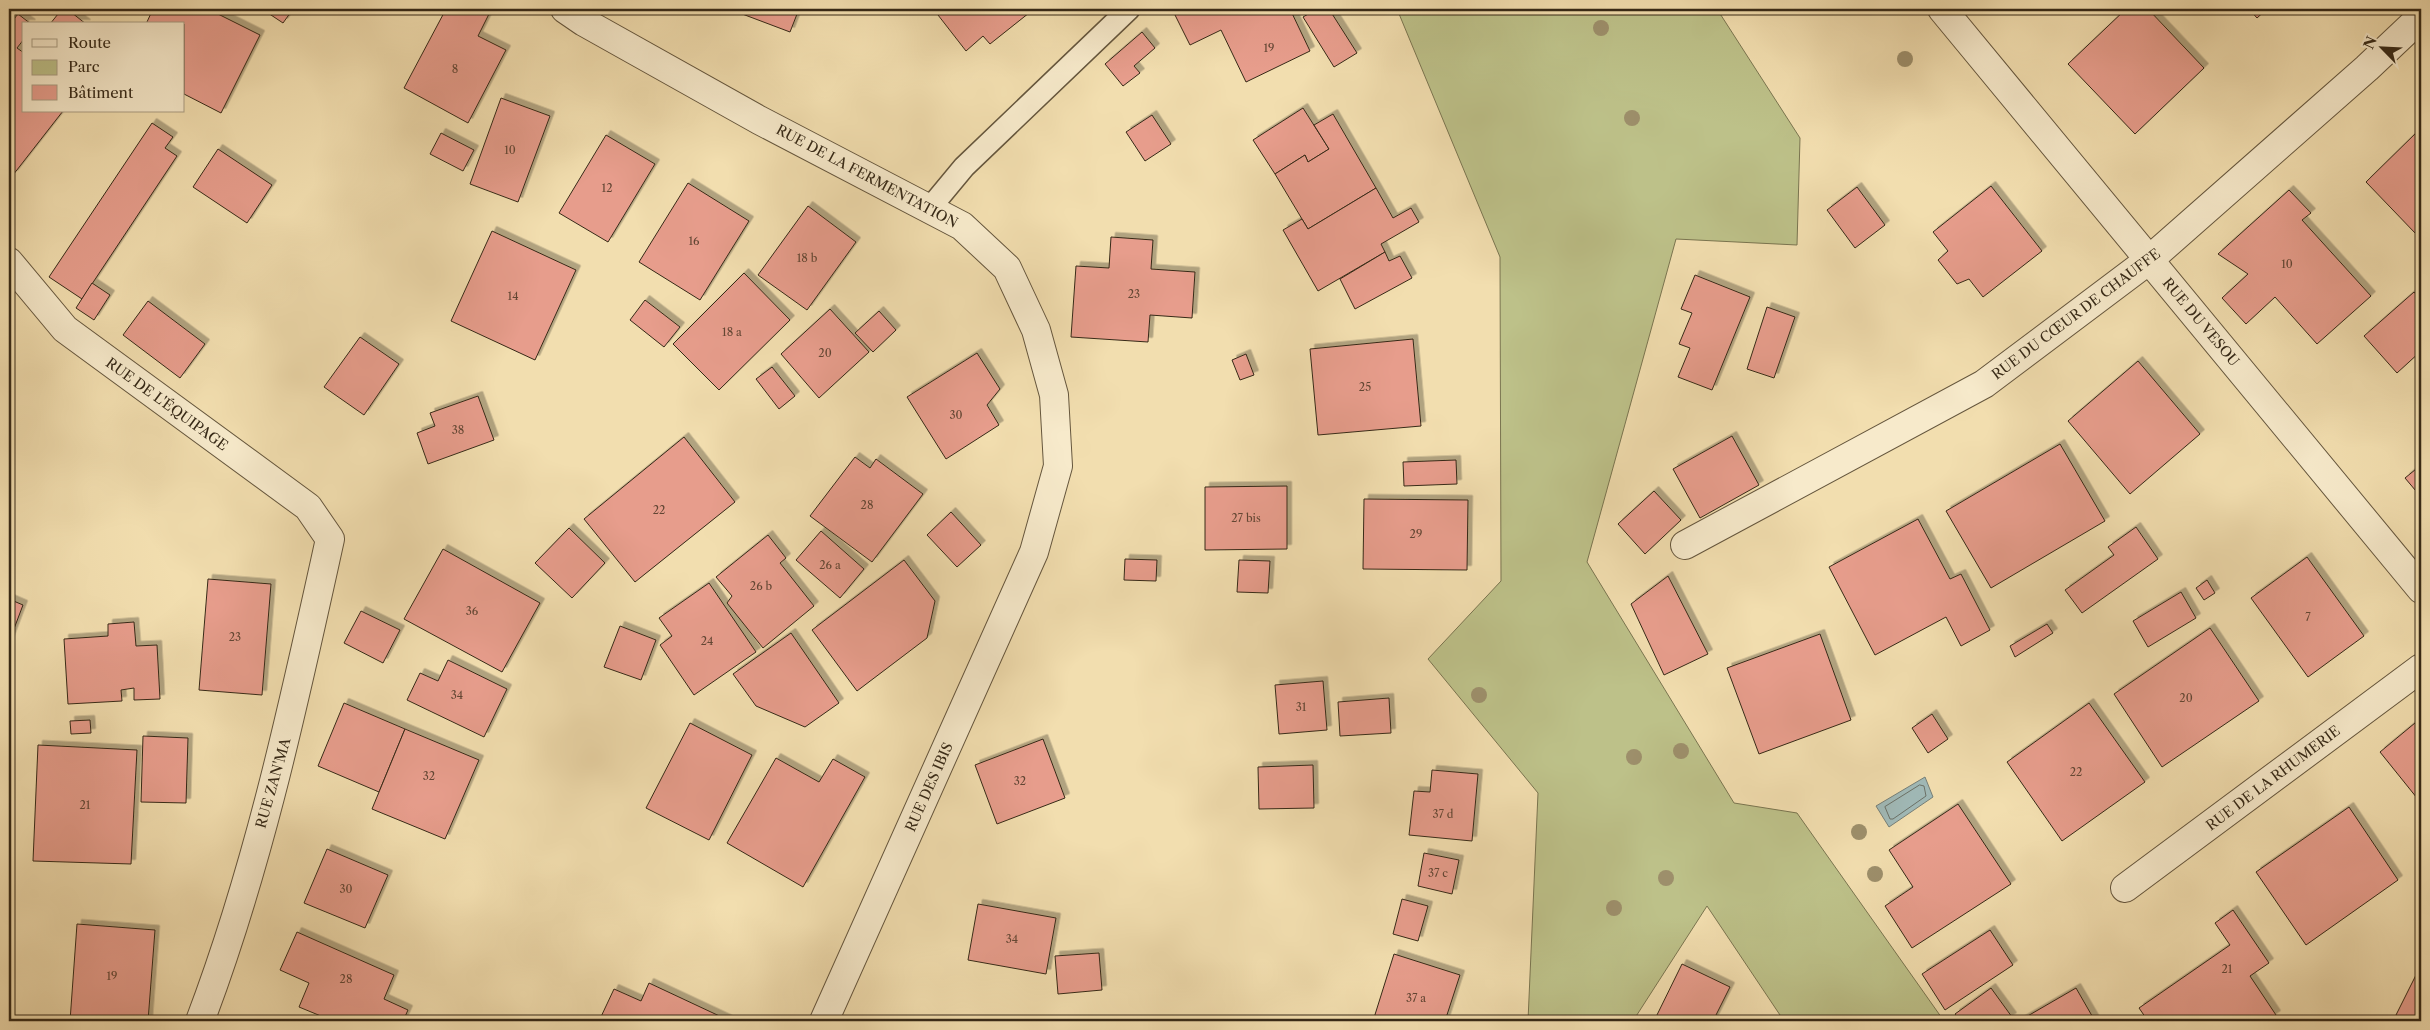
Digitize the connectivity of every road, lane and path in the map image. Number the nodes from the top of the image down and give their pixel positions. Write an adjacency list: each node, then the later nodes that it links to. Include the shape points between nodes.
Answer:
1 (565, 9): 5 (street, RUE DE LA FERMENTATION, via 759,120)
2 (1129, 9): 5 (lane, via 964,167)
3 (1942, 9): 6 (street, RUE DU VESOU)
4 (2421, 17): 6 (street, RUE DU CŒUR DE CHAUFFE)
5 (930, 208): 10 (street, RUE DE LA FERMENTATION, via 962,226 1007,268 1036,330 1054,395 1058,466)
6 (2149, 260): 9 (street, RUE DU CŒUR DE CHAUFFE, via 1984,384); 11 (street, RUE DU VESOU)
7 (9, 262): 8 (street, RUE DE L'ÉQUIPAGE, via 65,329 308,507)
8 (330, 539): 14 (street, RUE ZAN'MA, via 286,739 219,970)
9 (1685, 545)
10 (1034, 552): 15 (street, RUE DES IBIS)
11 (2421, 589)
12 (2421, 668): 13 (street, RUE DE LA RHUMERIE)
13 (2125, 888)
14 (200, 1021)
15 (824, 1021)

